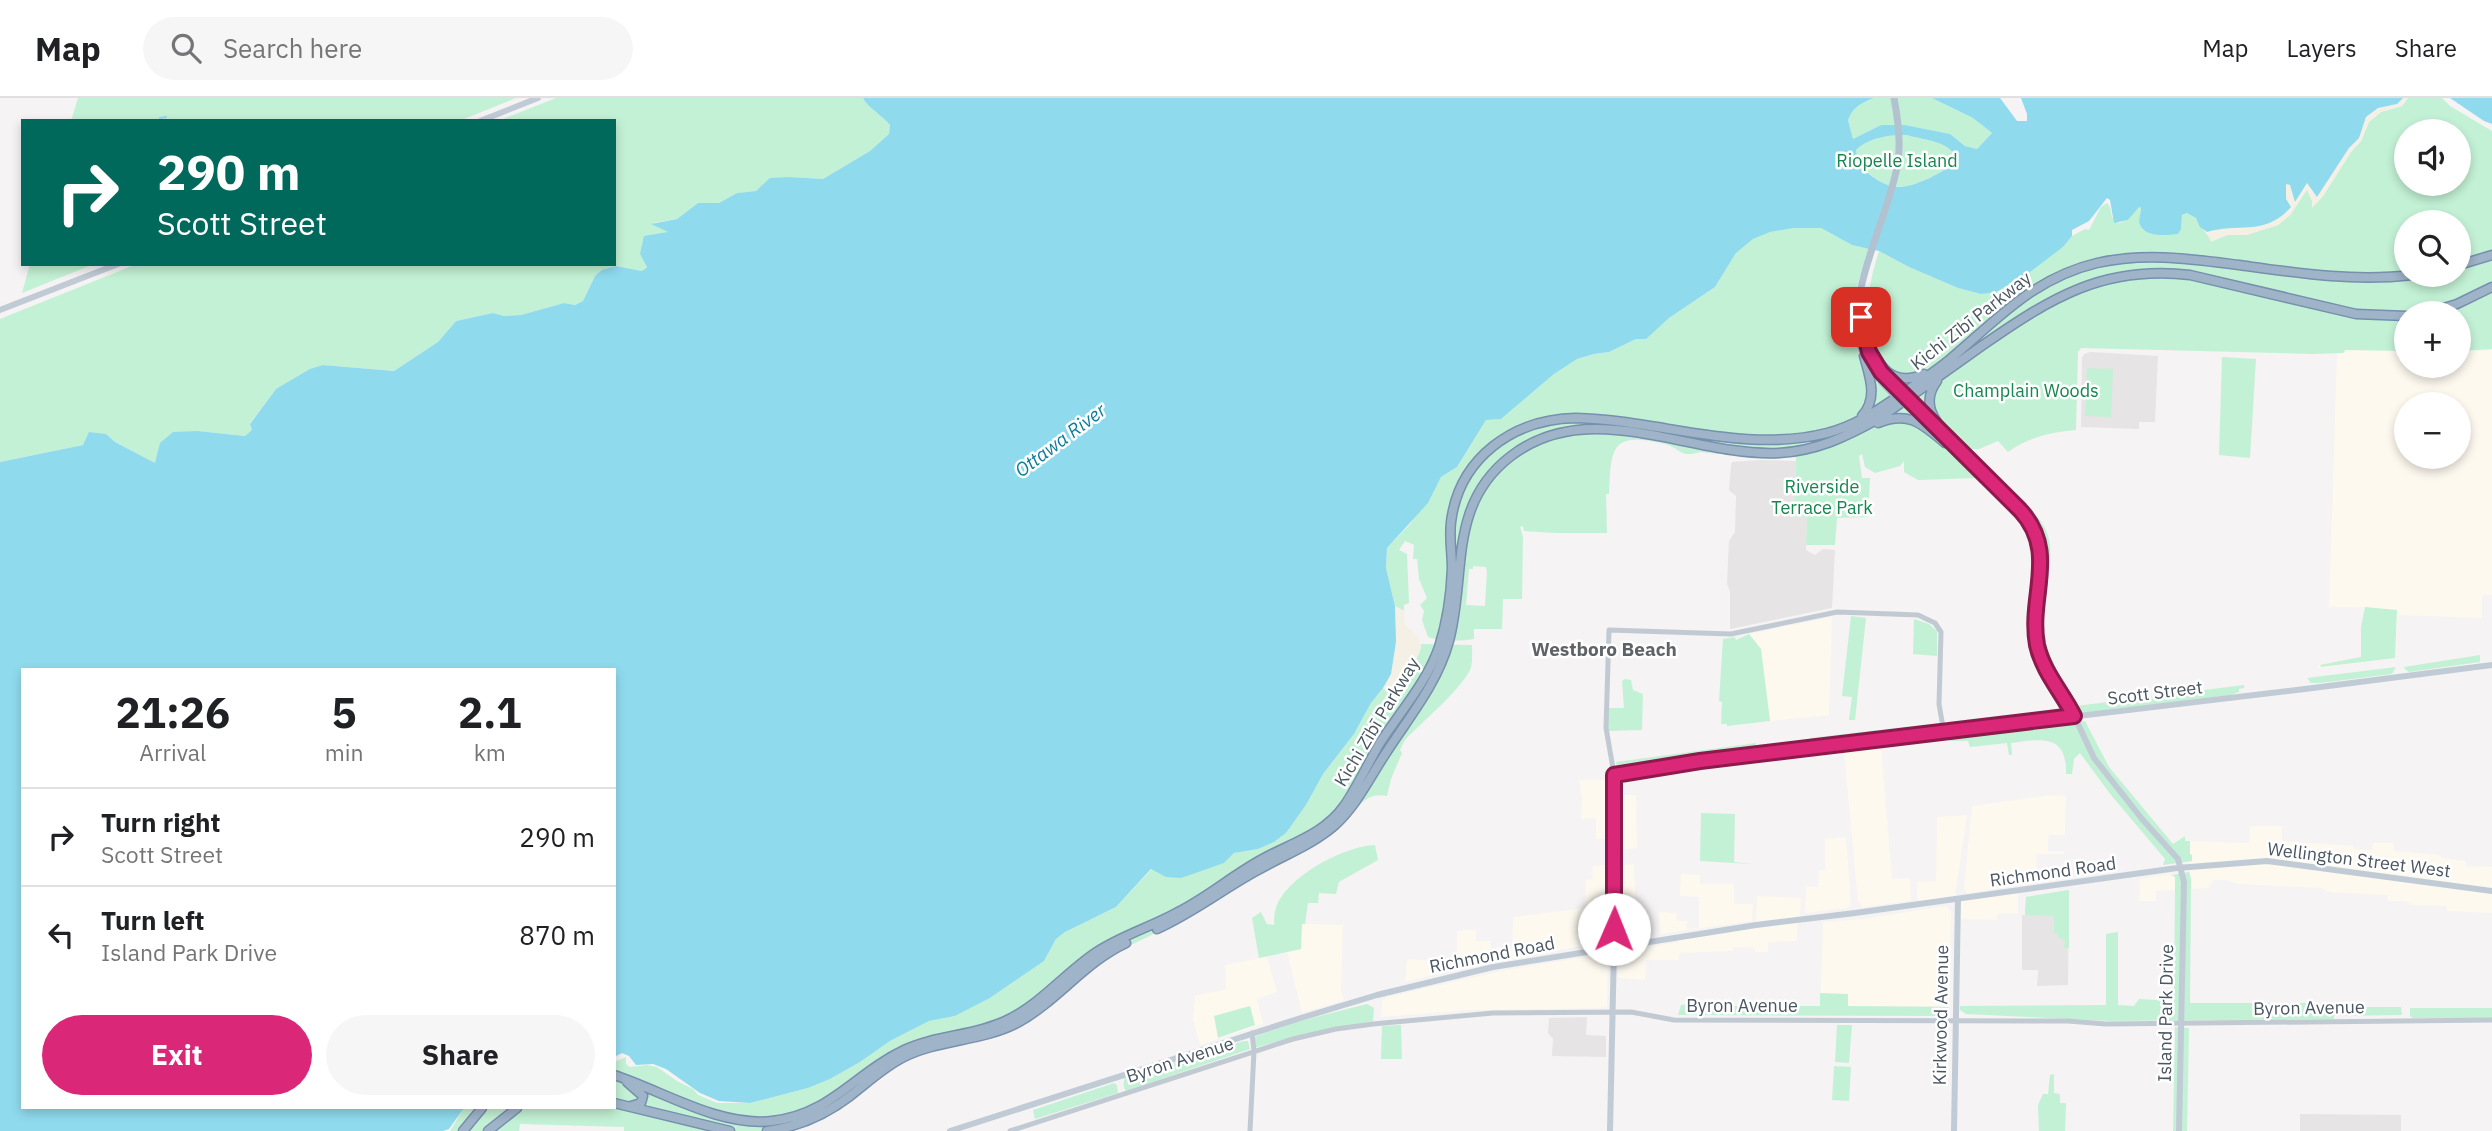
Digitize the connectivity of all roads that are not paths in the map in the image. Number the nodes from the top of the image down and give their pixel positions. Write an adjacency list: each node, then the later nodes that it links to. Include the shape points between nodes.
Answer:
1 (538, 98): 3 (main road)
2 (1894, 98): 8 (main road, via 1898,162)
3 (486, 119)
4 (2492, 254): 5 (highway)
5 (2471, 261)
6 (113, 266): 11 (main road)
7 (2394, 277): 14 (highway, Kichi Zībī Parkway, via 2341,278 2159,256 2126,258 2090,265 2030,291)
8 (1863, 286): 13 (main road, Island Park Drive, via 1861,317); 15 (main road, Island Park Drive, via 1857,317)
9 (2492, 287): 10 (highway)
10 (2463, 301)
11 (0, 310)
12 (2394, 316): 16 (highway, Kichi Zībī Parkway, via 2365,316 2210,279 2146,273 2072,290)
13 (1866, 340): 14 (highway, via 1884,369 1903,379 1924,374); 17 (main road, Island Park Drive, via 1874,362)
14 (1959, 351): 17 (highway, Kichi Zībī Parkway)
15 (1864, 356): 17 (main road, Island Park Drive, via 1878,378); 18 (highway, via 1871,400)
16 (1958, 363): 17 (highway, Kichi Zībī Parkway); 19 (highway, via 1937,382 1929,398 1933,417)
17 (1902, 398): 18 (highway, Kichi Zībī Parkway); 19 (main road, Island Park Drive)
18 (1852, 429): 19 (highway, via 1904,418); 20 (highway, Kichi Zībī Parkway, via 1817,447 1779,453 1598,428 1563,431 1531,443 1491,475 1468,514 1456,605); 20 (highway, Kichi Zībī Parkway, via 1772,440 1570,418 1532,424 1510,434 1478,459 1455,501)
19 (1949, 442): 22 (main road, Island Park Drive, via 2027,517 2038,539 2037,645 2046,671)
20 (1445, 641): 35 (highway, Kichi Zībī Parkway, via 1330,822 1248,866 1181,911 1100,950 1016,1016 908,1048 824,1105 781,1120 723,1117); 43 (highway, Kichi Zībī Parkway, via 1429,688 1352,806 1317,839 1185,915 1105,953 1013,1025 914,1052 827,1111)
21 (2492, 665): 22 (main road, Scott Street)
22 (2074, 716): 23 (main road, Scott Street); 25 (main road, Island Park Drive, via 2108,778)
23 (1944, 733): 24 (main road, Scott Street); 24 (street, via 1941,632 1921,616 1830,612 1721,634 1609,630 1606,725)
24 (1614, 775): 28 (main road)
25 (2179, 868): 26 (main road, Wellington Street West, via 2267,861); 27 (main road, Richmond Road); 32 (main road, Island Park Drive, via 2183,895)
26 (2492, 891)
27 (1958, 899): 28 (main road, Richmond Road); 31 (main road, Kirkwood Avenue)
28 (1614, 947): 29 (main road); 33 (main road, Richmond Road, via 1410,986)
29 (1612, 1012): 31 (street, Byron Avenue, via 1674,1020); 34 (street, Byron Avenue, via 1493,1013 1373,1024); 47 (main road)
30 (2492, 1020): 32 (street, Byron Avenue)
31 (1955, 1021): 32 (street, Byron Avenue); 48 (main road, Kirkwood Avenue)
32 (2181, 1023): 49 (main road, Island Park Drive)
33 (1252, 1033): 34 (street); 44 (main road, Richmond Road)
34 (1254, 1051): 45 (street, Byron Avenue); 46 (street)
35 (618, 1076): 37 (highway, via 643,1096 638,1106)
36 (616, 1103): 37 (highway)
37 (628, 1106): 42 (highway)
38 (481, 1109): 41 (highway)
39 (516, 1109): 40 (highway)
40 (491, 1129)
41 (464, 1131)
42 (730, 1131)
43 (767, 1131)
44 (950, 1131)
45 (1010, 1131)
46 (1250, 1131)
47 (1610, 1131)
48 (1954, 1131)
49 (2179, 1131)

